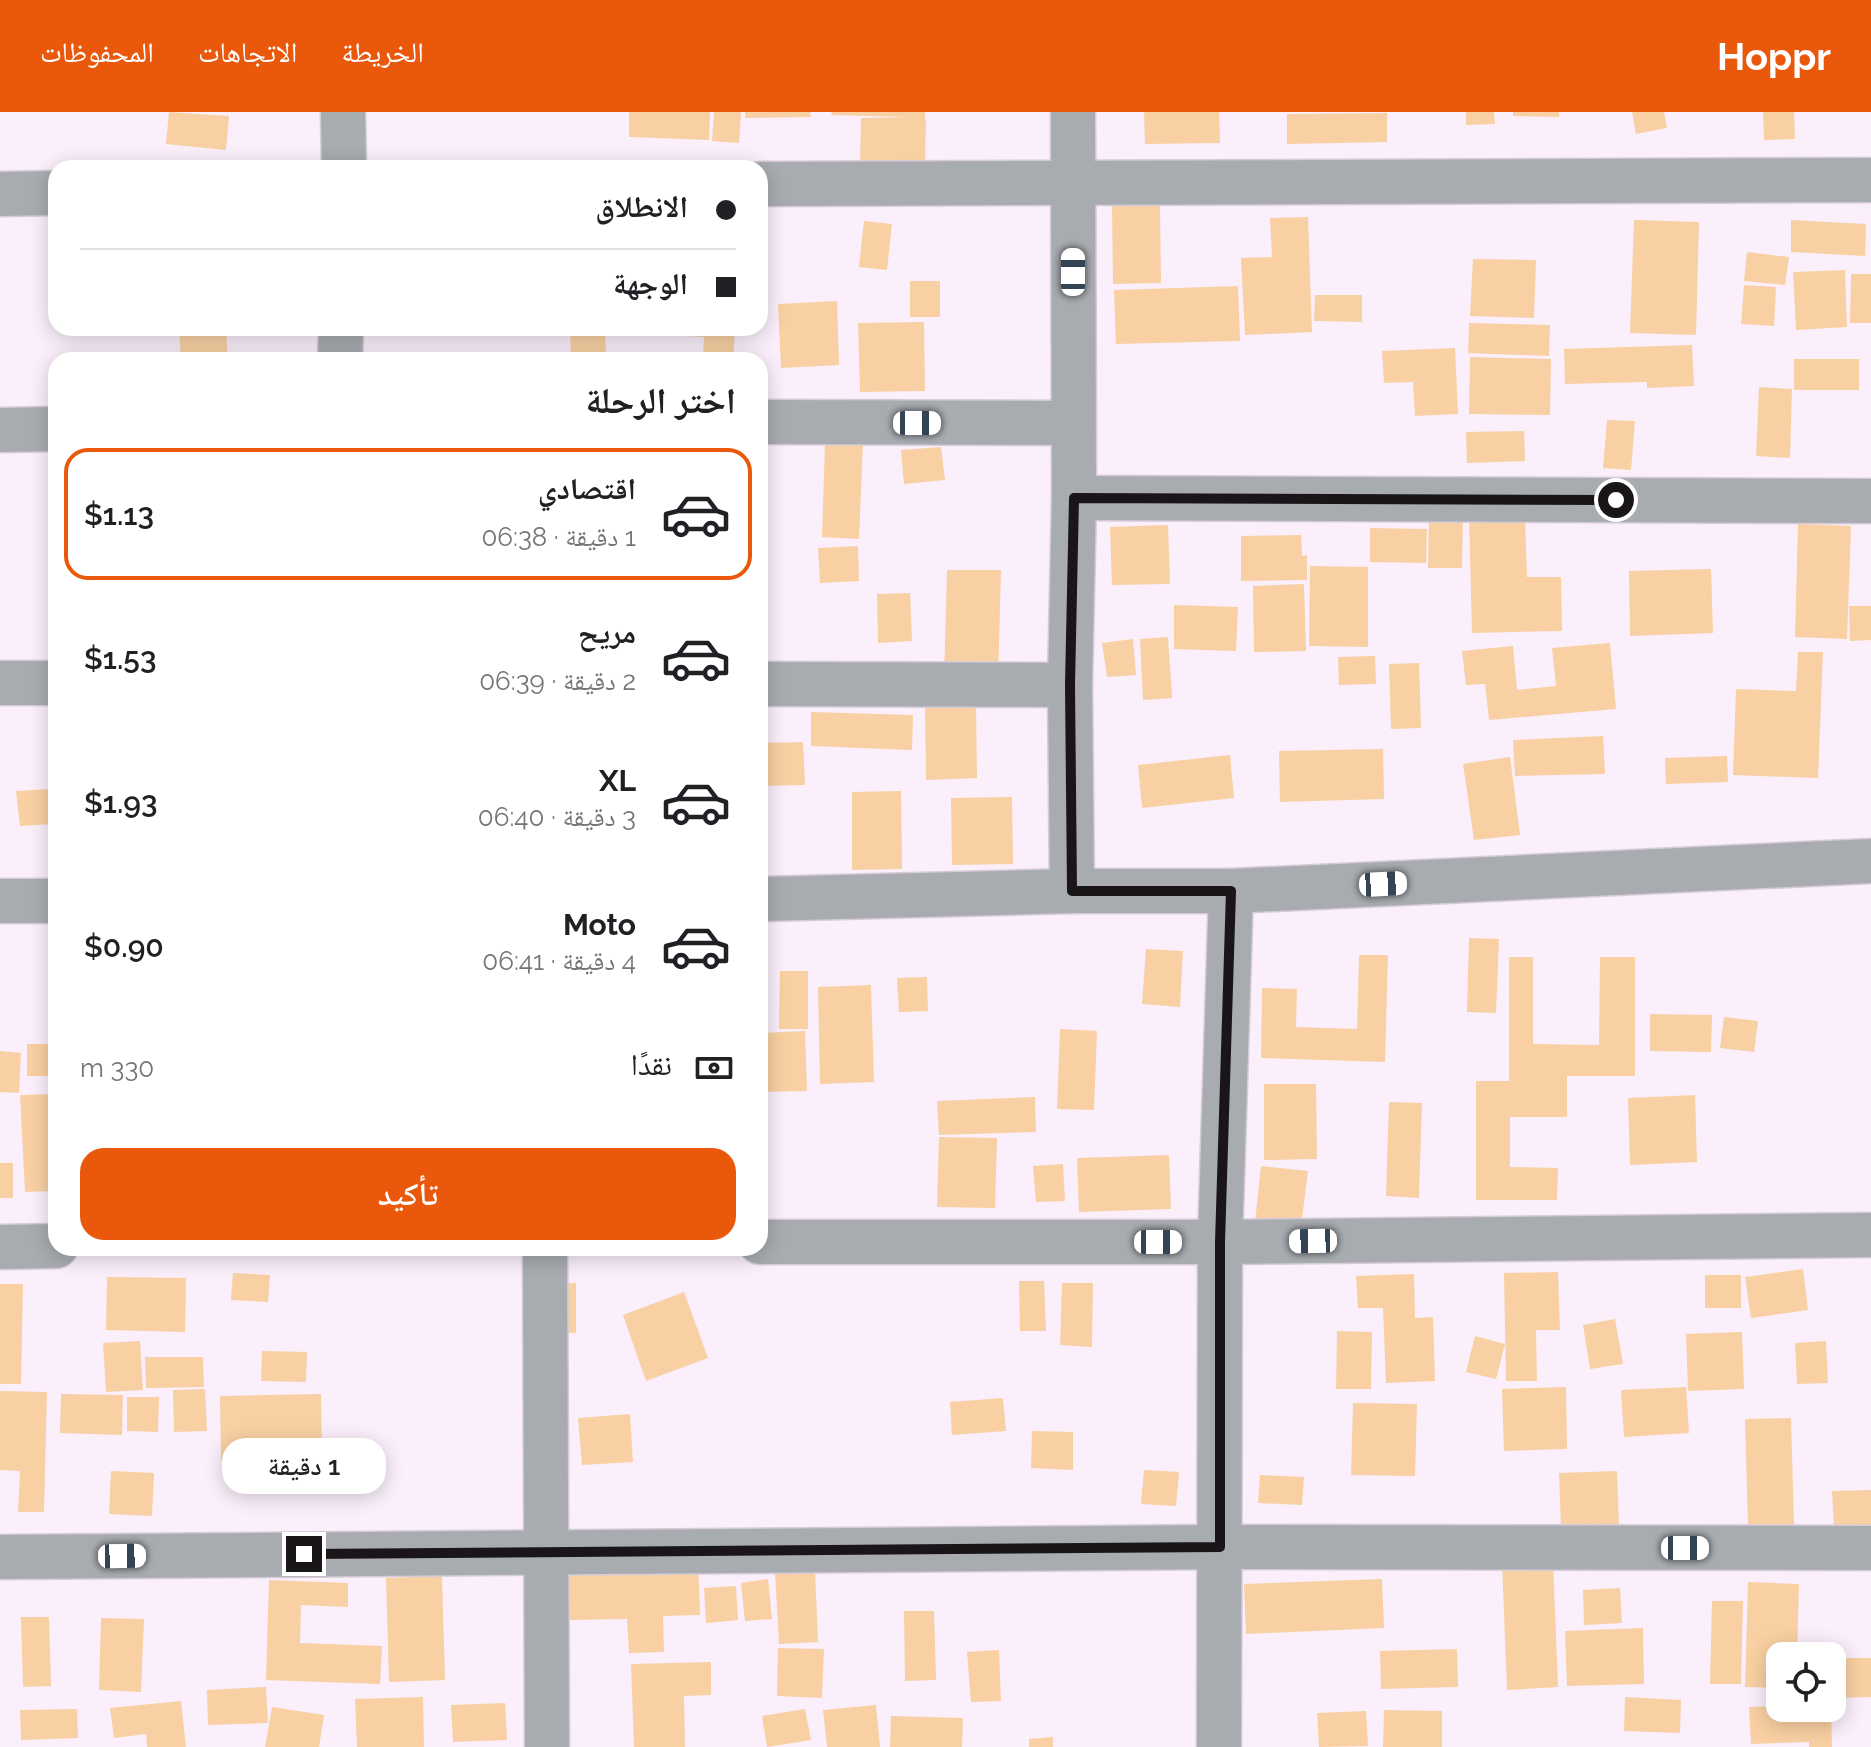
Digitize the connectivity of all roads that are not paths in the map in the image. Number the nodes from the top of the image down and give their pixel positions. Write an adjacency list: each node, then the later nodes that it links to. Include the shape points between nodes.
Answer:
1 (343, 112): 3 (street)
2 (1073, 112): 5 (street)
3 (344, 160)
4 (1871, 180): 5 (street)
5 (1073, 182): 6 (street); 10 (street)
6 (768, 184)
7 (48, 193): 8 (street)
8 (0, 194)
9 (768, 422): 10 (street)
10 (1073, 423): 13 (street)
11 (48, 429): 12 (street)
12 (0, 430)
13 (1074, 498): 14 (street); 18 (street)
14 (1871, 501)
15 (0, 683): 16 (street)
16 (48, 683)
17 (768, 684): 18 (street)
18 (1070, 685): 20 (street)
19 (1871, 861): 21 (street)
20 (1072, 891): 21 (street); 22 (street)
21 (1231, 891): 27 (street)
22 (768, 899)
23 (0, 901): 24 (street)
24 (48, 901)
25 (1871, 1235): 27 (street)
26 (768, 1242): 27 (street)
27 (1220, 1242): 31 (street)
28 (48, 1246): 29 (street)
29 (0, 1247)
30 (545, 1256): 33 (street)
31 (1220, 1547): 32 (street); 33 (street); 36 (street)
32 (1871, 1548)
33 (547, 1552): 34 (street); 35 (street)
34 (0, 1557)
35 (547, 1747)
36 (1219, 1747)

